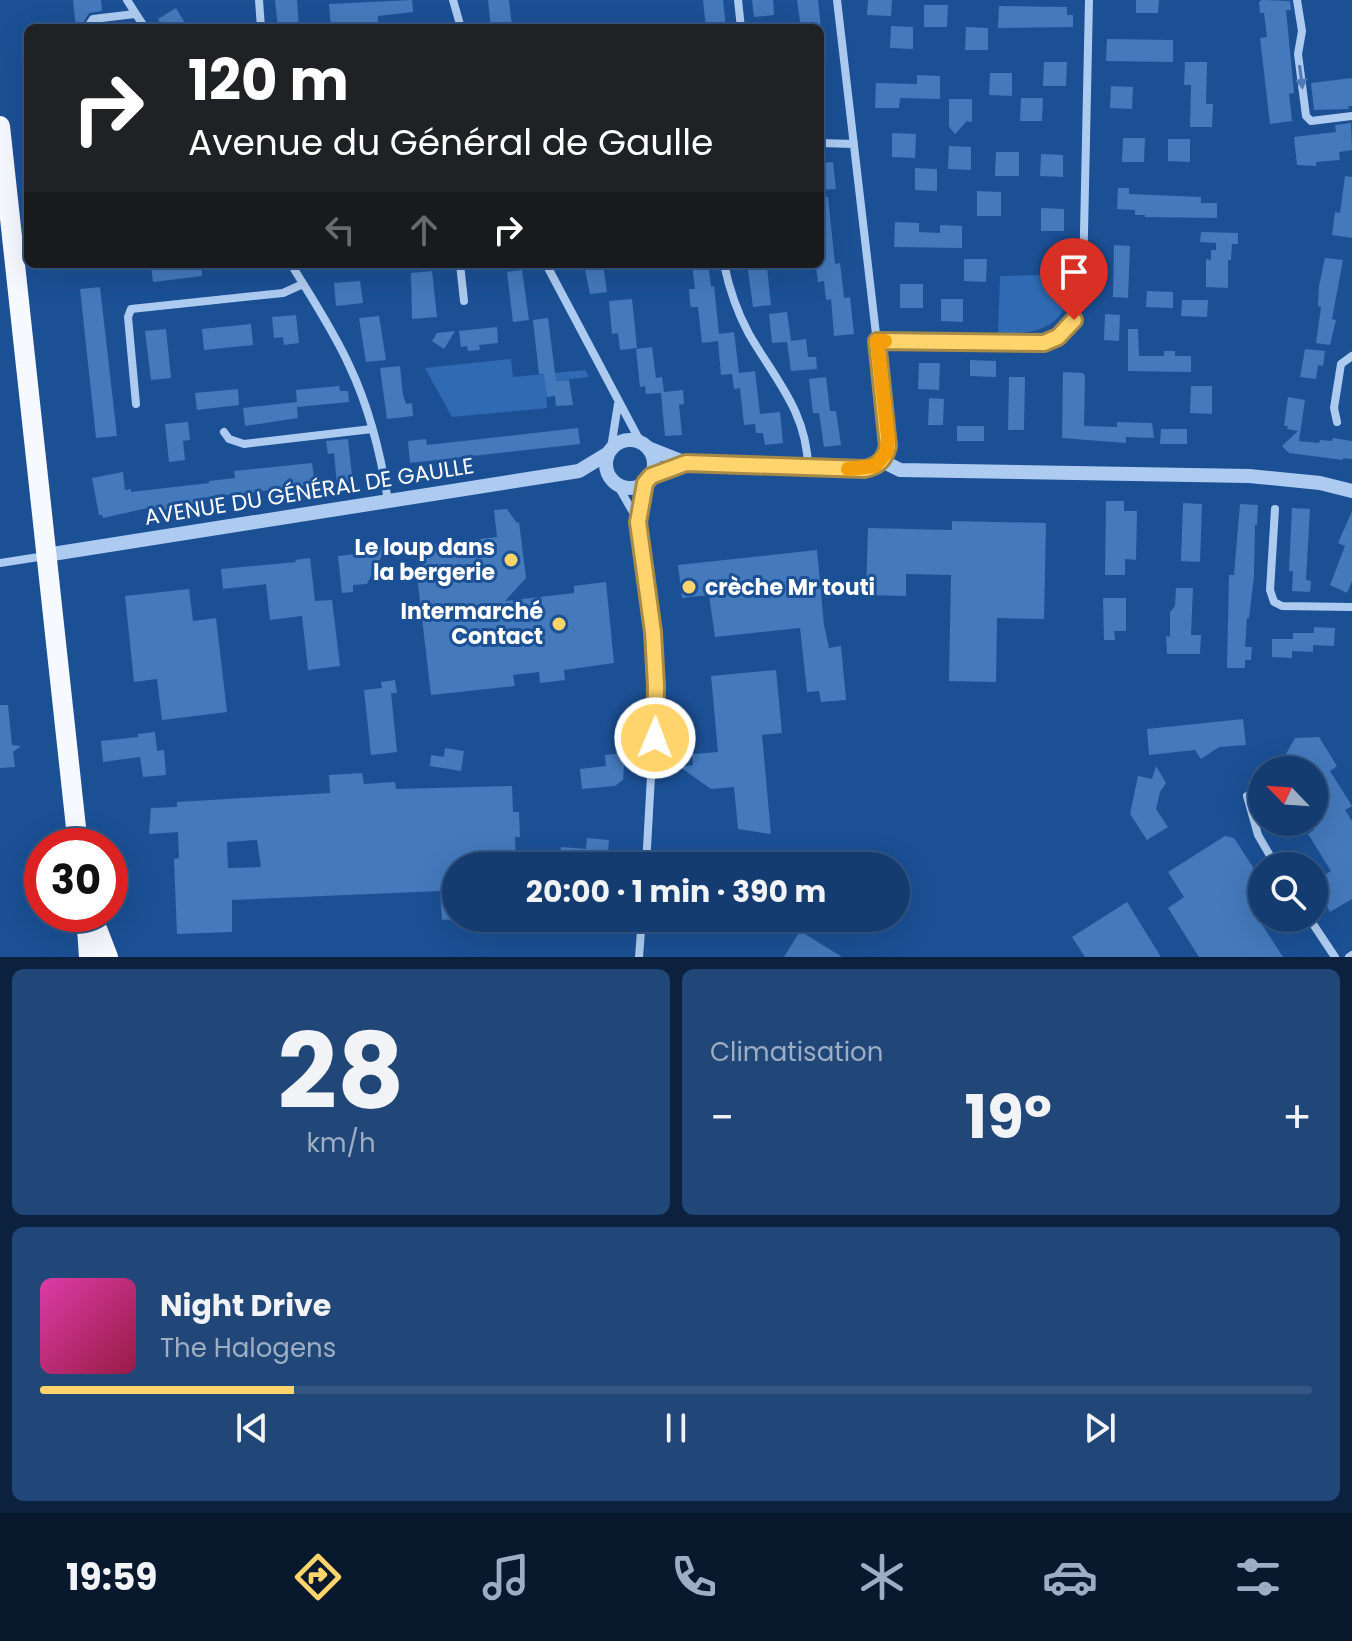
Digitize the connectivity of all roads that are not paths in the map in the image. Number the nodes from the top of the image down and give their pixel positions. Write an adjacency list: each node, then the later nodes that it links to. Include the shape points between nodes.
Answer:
1 (127, 0): 8 (street)
2 (259, 0): 11 (street)
3 (453, 0): 12 (street)
4 (738, 0): 13 (street)
5 (837, 0): 17 (street)
6 (1089, 0): 24 (street, via 1083,279 1074,320 1044,343)
7 (1297, 0): 14 (street, one-way to 14, via 1306,116 1311,121)
8 (135, 14): 9 (street, via 93,19); 10 (street)
9 (90, 24)
10 (142, 24)
11 (261, 24)
12 (460, 24)
13 (741, 24)
14 (1352, 116)
15 (0, 126): 43 (main road)
16 (824, 143): 17 (street)
17 (854, 144): 24 (street)
18 (293, 268): 22 (street)
19 (460, 268): 23 (street)
20 (548, 268): 26 (street)
21 (725, 268): 35 (street, via 739,314 801,424)
22 (303, 284): 27 (street, via 283,293 131,309); 29 (street, via 349,363)
23 (464, 301)
24 (877, 341): 33 (street, via 888,437)
25 (1352, 356): 28 (street, via 1341,364)
26 (618, 403): 31 (street); 32 (street)
27 (136, 404)
28 (1337, 422)
29 (372, 429): 30 (street, via 244,444); 40 (street)
30 (224, 432)
31 (645, 446): 32 (street, via 628,440); 34 (street); 37 (street, via 654,463)
32 (609, 451): 36 (street, AVENUE DU GÉNÉRAL DE GAULLE); 38 (street, via 605,468)
33 (882, 461): 35 (street, via 864,469); 39 (street, via 900,470 1223,476 1320,483)
34 (686, 463): 35 (street); 37 (street)
35 (808, 467)
36 (579, 471): 38 (street, AVENUE DU GÉNÉRAL DE GAULLE); 40 (street, AVENUE DU GÉNÉRAL DE GAULLE)
37 (648, 479): 38 (street, via 635,488); 42 (street)
38 (614, 483): 42 (street)
39 (1352, 491)
40 (388, 501): 43 (street, AVENUE DU GÉNÉRAL DE GAULLE)
41 (1275, 509): 45 (street, via 1270,590 1274,602)
42 (638, 522): 48 (street, via 656,686)
43 (46, 555): 44 (street); 47 (main road)
44 (0, 563)
45 (1352, 607)
46 (1247, 796): 49 (street)
47 (76, 828)
48 (647, 852)
49 (1268, 852)
50 (87, 932): 54 (main road)
51 (98, 932): 55 (main road)
52 (641, 932): 56 (street)
53 (1318, 932): 57 (street)
54 (89, 957)
55 (108, 957)
56 (639, 957)
57 (1335, 957)

